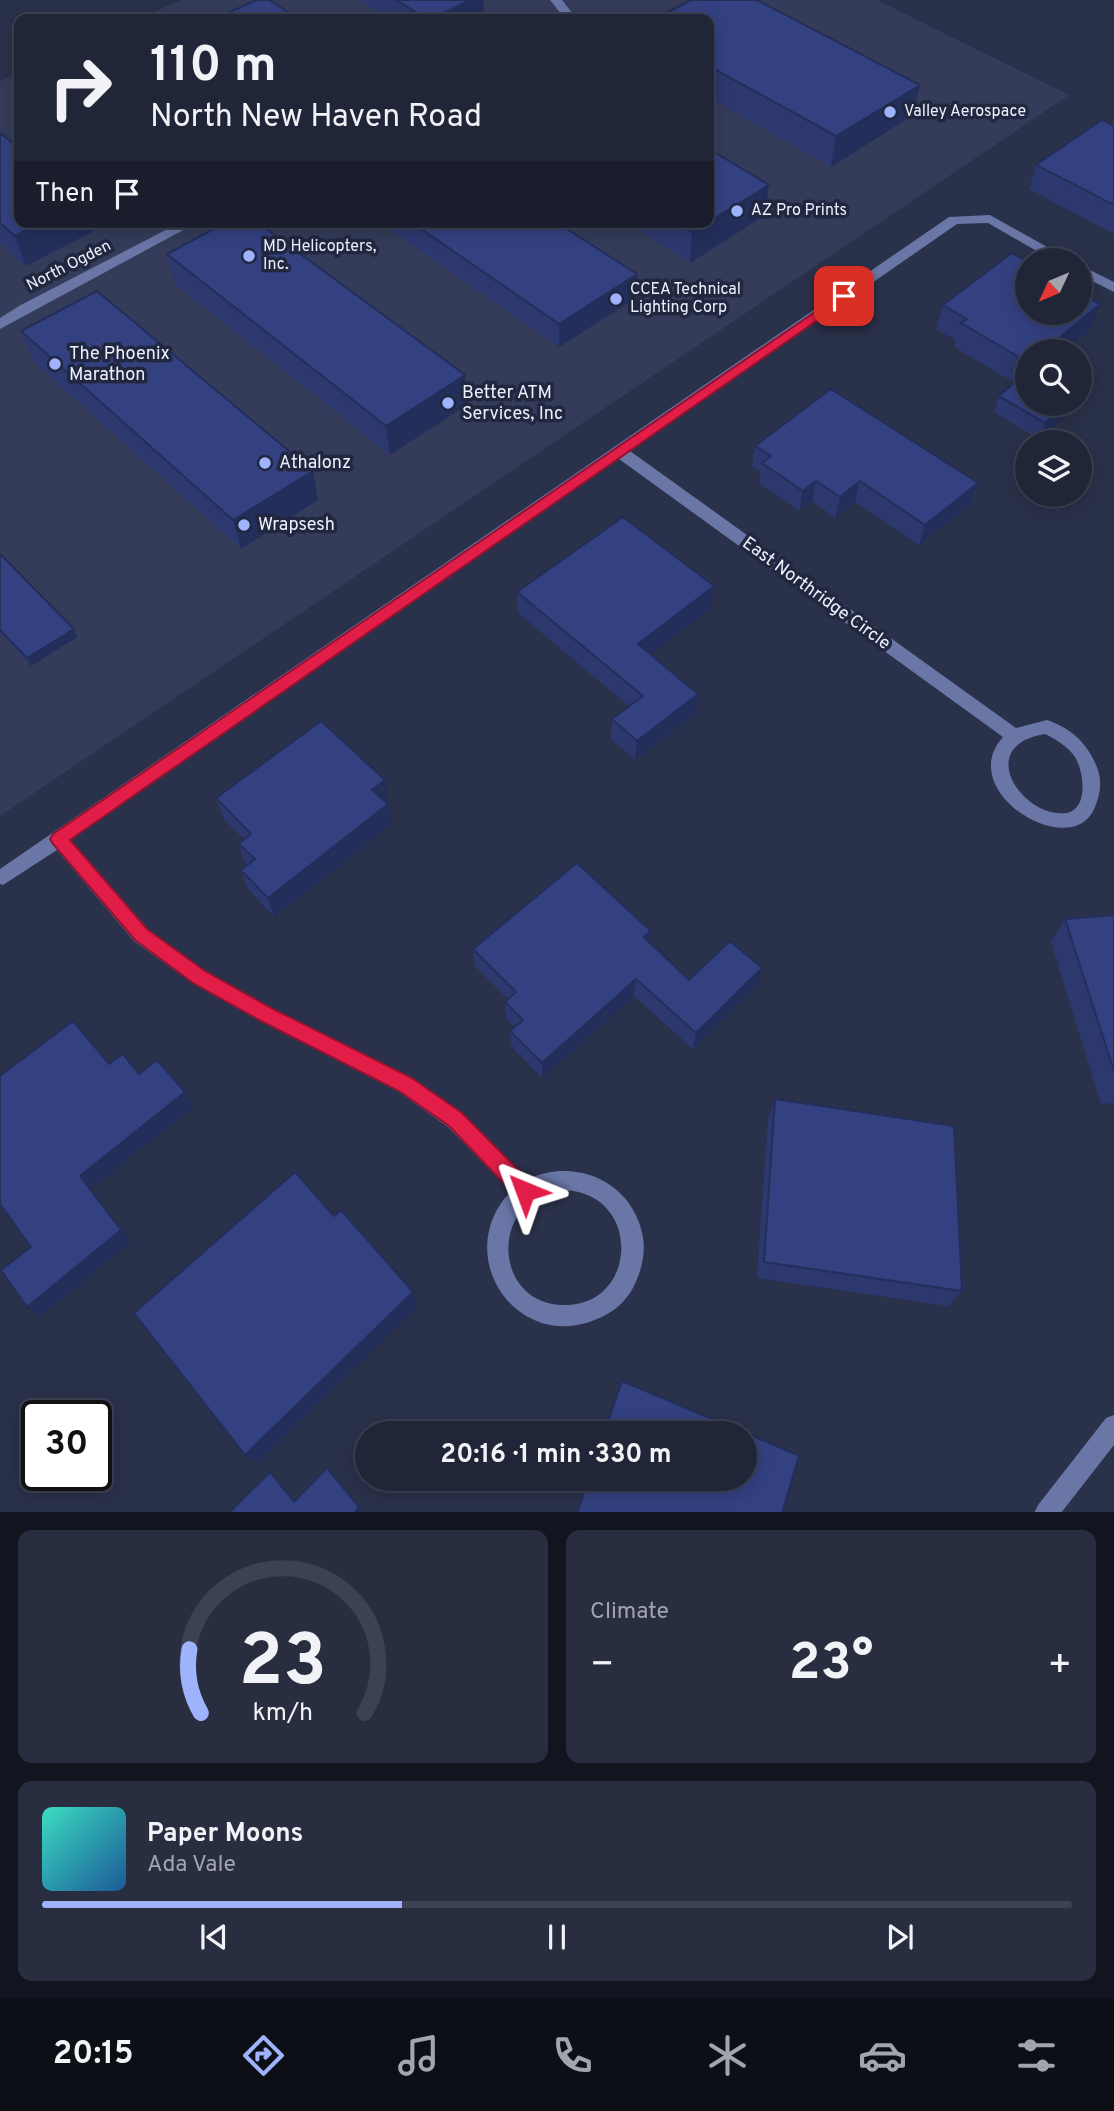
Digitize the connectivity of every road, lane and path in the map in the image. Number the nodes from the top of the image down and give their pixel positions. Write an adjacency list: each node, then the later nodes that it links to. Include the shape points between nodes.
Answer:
1 (180, 228): 5 (street, North Ogden)
2 (1042, 248): 6 (street, via 990,219 954,220)
3 (1092, 276): 4 (street)
4 (1114, 288)
5 (0, 324)
6 (619, 452): 7 (street, East Northridge Circle); 10 (street)
7 (1014, 736): 8 (street, via 1038,728 1066,730 1084,739); 9 (street, via 1001,754 1000,775 1007,790 1035,813 1071,820 1101,808)
8 (1103, 758)
9 (1109, 796)
10 (59, 839): 11 (street); 12 (street, via 141,935 199,977 406,1085 456,1119)
11 (1, 879)
12 (525, 1191): 12 (street, via 509,1208 497,1249 501,1271 512,1291 549,1315 571,1317 593,1311 611,1299 625,1281 632,1258 632,1235 624,1213 609,1195 589,1183 567,1178 545,1181)
13 (1114, 1426): 14 (street)
14 (1047, 1512)

